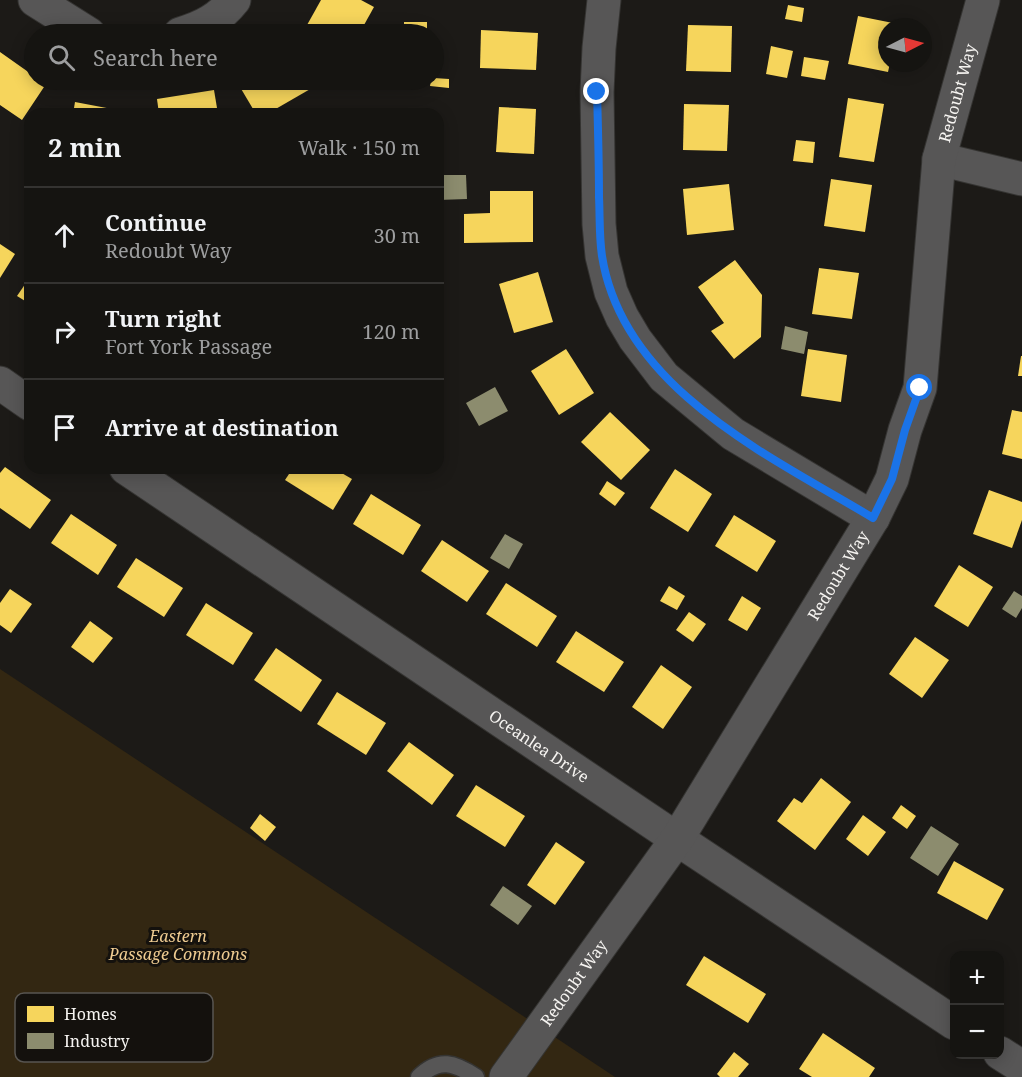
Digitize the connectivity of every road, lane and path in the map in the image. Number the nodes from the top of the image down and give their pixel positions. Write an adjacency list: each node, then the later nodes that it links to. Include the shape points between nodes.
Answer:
1 (35, 0): 5 (street)
2 (234, 0): 6 (street)
3 (604, 0): 12 (street, via 597,92 599,224 610,292 622,316 664,377 733,434)
4 (983, 0): 7 (street, Redoubt Way)
5 (73, 24)
6 (208, 24)
7 (939, 159): 8 (street); 12 (street, Redoubt Way, via 920,388 892,479)
8 (1022, 179)
9 (0, 383): 10 (street)
10 (24, 400)
11 (135, 474): 13 (street, Oceanlea Drive)
12 (873, 518): 13 (street, Redoubt Way)
13 (677, 839): 14 (street, Oceanlea Drive); 19 (street, Redoubt Way)
14 (950, 1020)
15 (1004, 1056): 16 (street)
16 (1022, 1067)
17 (419, 1077): 18 (lane, via 440,1064 459,1066)
18 (476, 1077)
19 (506, 1077)

